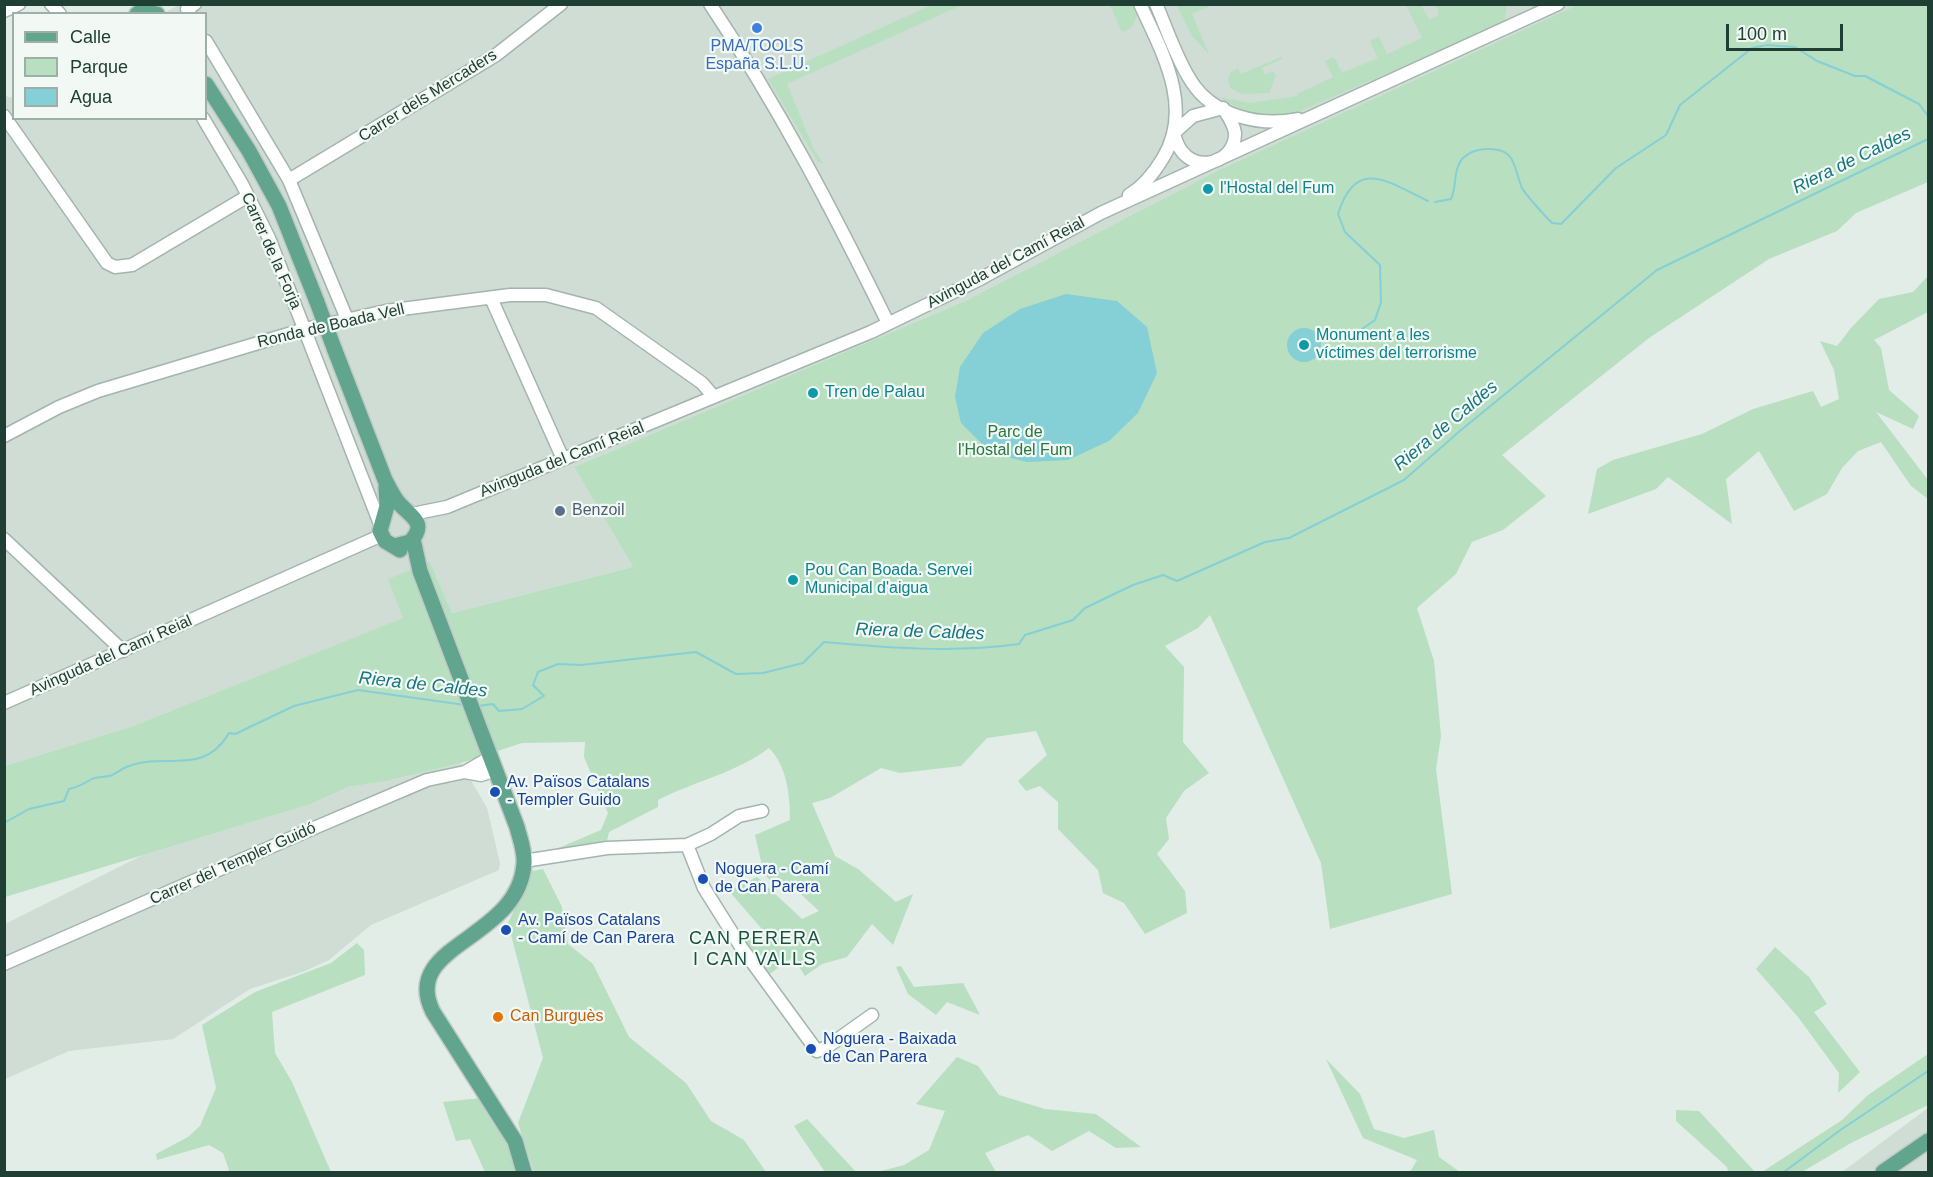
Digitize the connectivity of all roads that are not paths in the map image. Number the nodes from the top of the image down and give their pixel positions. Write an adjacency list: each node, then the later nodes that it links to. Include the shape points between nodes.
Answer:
1 (19, 4): 8 (street)
2 (135, 4): 9 (main road)
3 (561, 4): 19 (street, Carrer dels Mercaders, via 496,55)
4 (710, 4): 25 (street, via 759,77 798,146)
5 (1140, 4): 17 (street, via 1174,85)
6 (1156, 4): 13 (street, via 1190,81 1202,95)
7 (1558, 4): 14 (street, Avinguda del Camí Reial)
8 (4, 11)
9 (149, 11)
10 (207, 43): 19 (street)
11 (207, 86): 22 (main road, via 259,168)
12 (207, 100): 22 (main road)
13 (1223, 108): 14 (street, via 1241,118 1265,122); 17 (street, via 1192,116); 18 (street, via 1235,136 1228,153)
14 (1320, 114): 18 (street, Avinguda del Camí Reial)
15 (4, 116): 20 (street, via 107,263 115,267 132,265)
16 (203, 120): 20 (street, Carrer de la Forja)
17 (1174, 133): 18 (street, via 1180,152 1186,157 1206,162); 21 (street, via 1153,175)
18 (1220, 160): 21 (street, Avinguda del Camí Reial)
19 (289, 180): 24 (street)
20 (248, 196): 26 (street, Carrer de la Forja)
21 (1101, 213): 25 (street, Avinguda del Camí Reial, via 980,279)
22 (290, 233): 30 (main road, bridge)
23 (491, 298): 24 (street, Ronda de Boada Vell); 27 (street, Ronda de Boada Vell, via 546,295 596,308 694,377); 29 (street)
24 (347, 319): 26 (street, Ronda de Boada Vell)
25 (888, 323): 27 (street, Avinguda del Camí Reial)
26 (305, 329): 28 (street, Ronda de Boada Vell, via 98,391); 33 (street, Carrer de la Forja)
27 (714, 398): 29 (street, Avinguda del Camí Reial)
28 (4, 436)
29 (563, 459): 31 (street, Avinguda del Camí Reial)
30 (385, 480): 32 (main road); 33 (main road)
31 (447, 507): 32 (street, Avinguda del Camí Reial); 34 (street, Avinguda del Camí Reial)
32 (409, 512): 33 (main road, via 393,509); 34 (main road, via 417,524)
33 (382, 525): 36 (main road); 38 (street, Avinguda del Camí Reial)
34 (415, 535): 36 (main road, via 407,544); 37 (main road)
35 (4, 539): 38 (street)
36 (394, 546): 37 (main road)
37 (420, 571): 40 (main road)
38 (123, 651): 39 (street, Avinguda del Camí Reial)
39 (4, 703)
40 (493, 764): 41 (street, Carrer del Templer Guidó); 42 (street, Carrer del Templer Guidó); 43 (main road)
41 (465, 772): 42 (street, Carrer del Templer Guidó); 47 (street, Carrer del Templer Guidó, via 427,780)
42 (480, 775): 43 (street, Carrer del Templer Guidó)
43 (505, 795): 46 (main road)
44 (762, 811): 45 (street, via 739,816)
45 (687, 844): 46 (street, via 607,848); 48 (street, via 704,888 741,947 817,1051)
46 (524, 861): 50 (main road, via 519,884 506,907 433,966 425,989 433,1012 515,1141)
47 (4, 964)
48 (872, 1015)
49 (1929, 1141): 51 (main road)
50 (524, 1173)
51 (1883, 1173)

